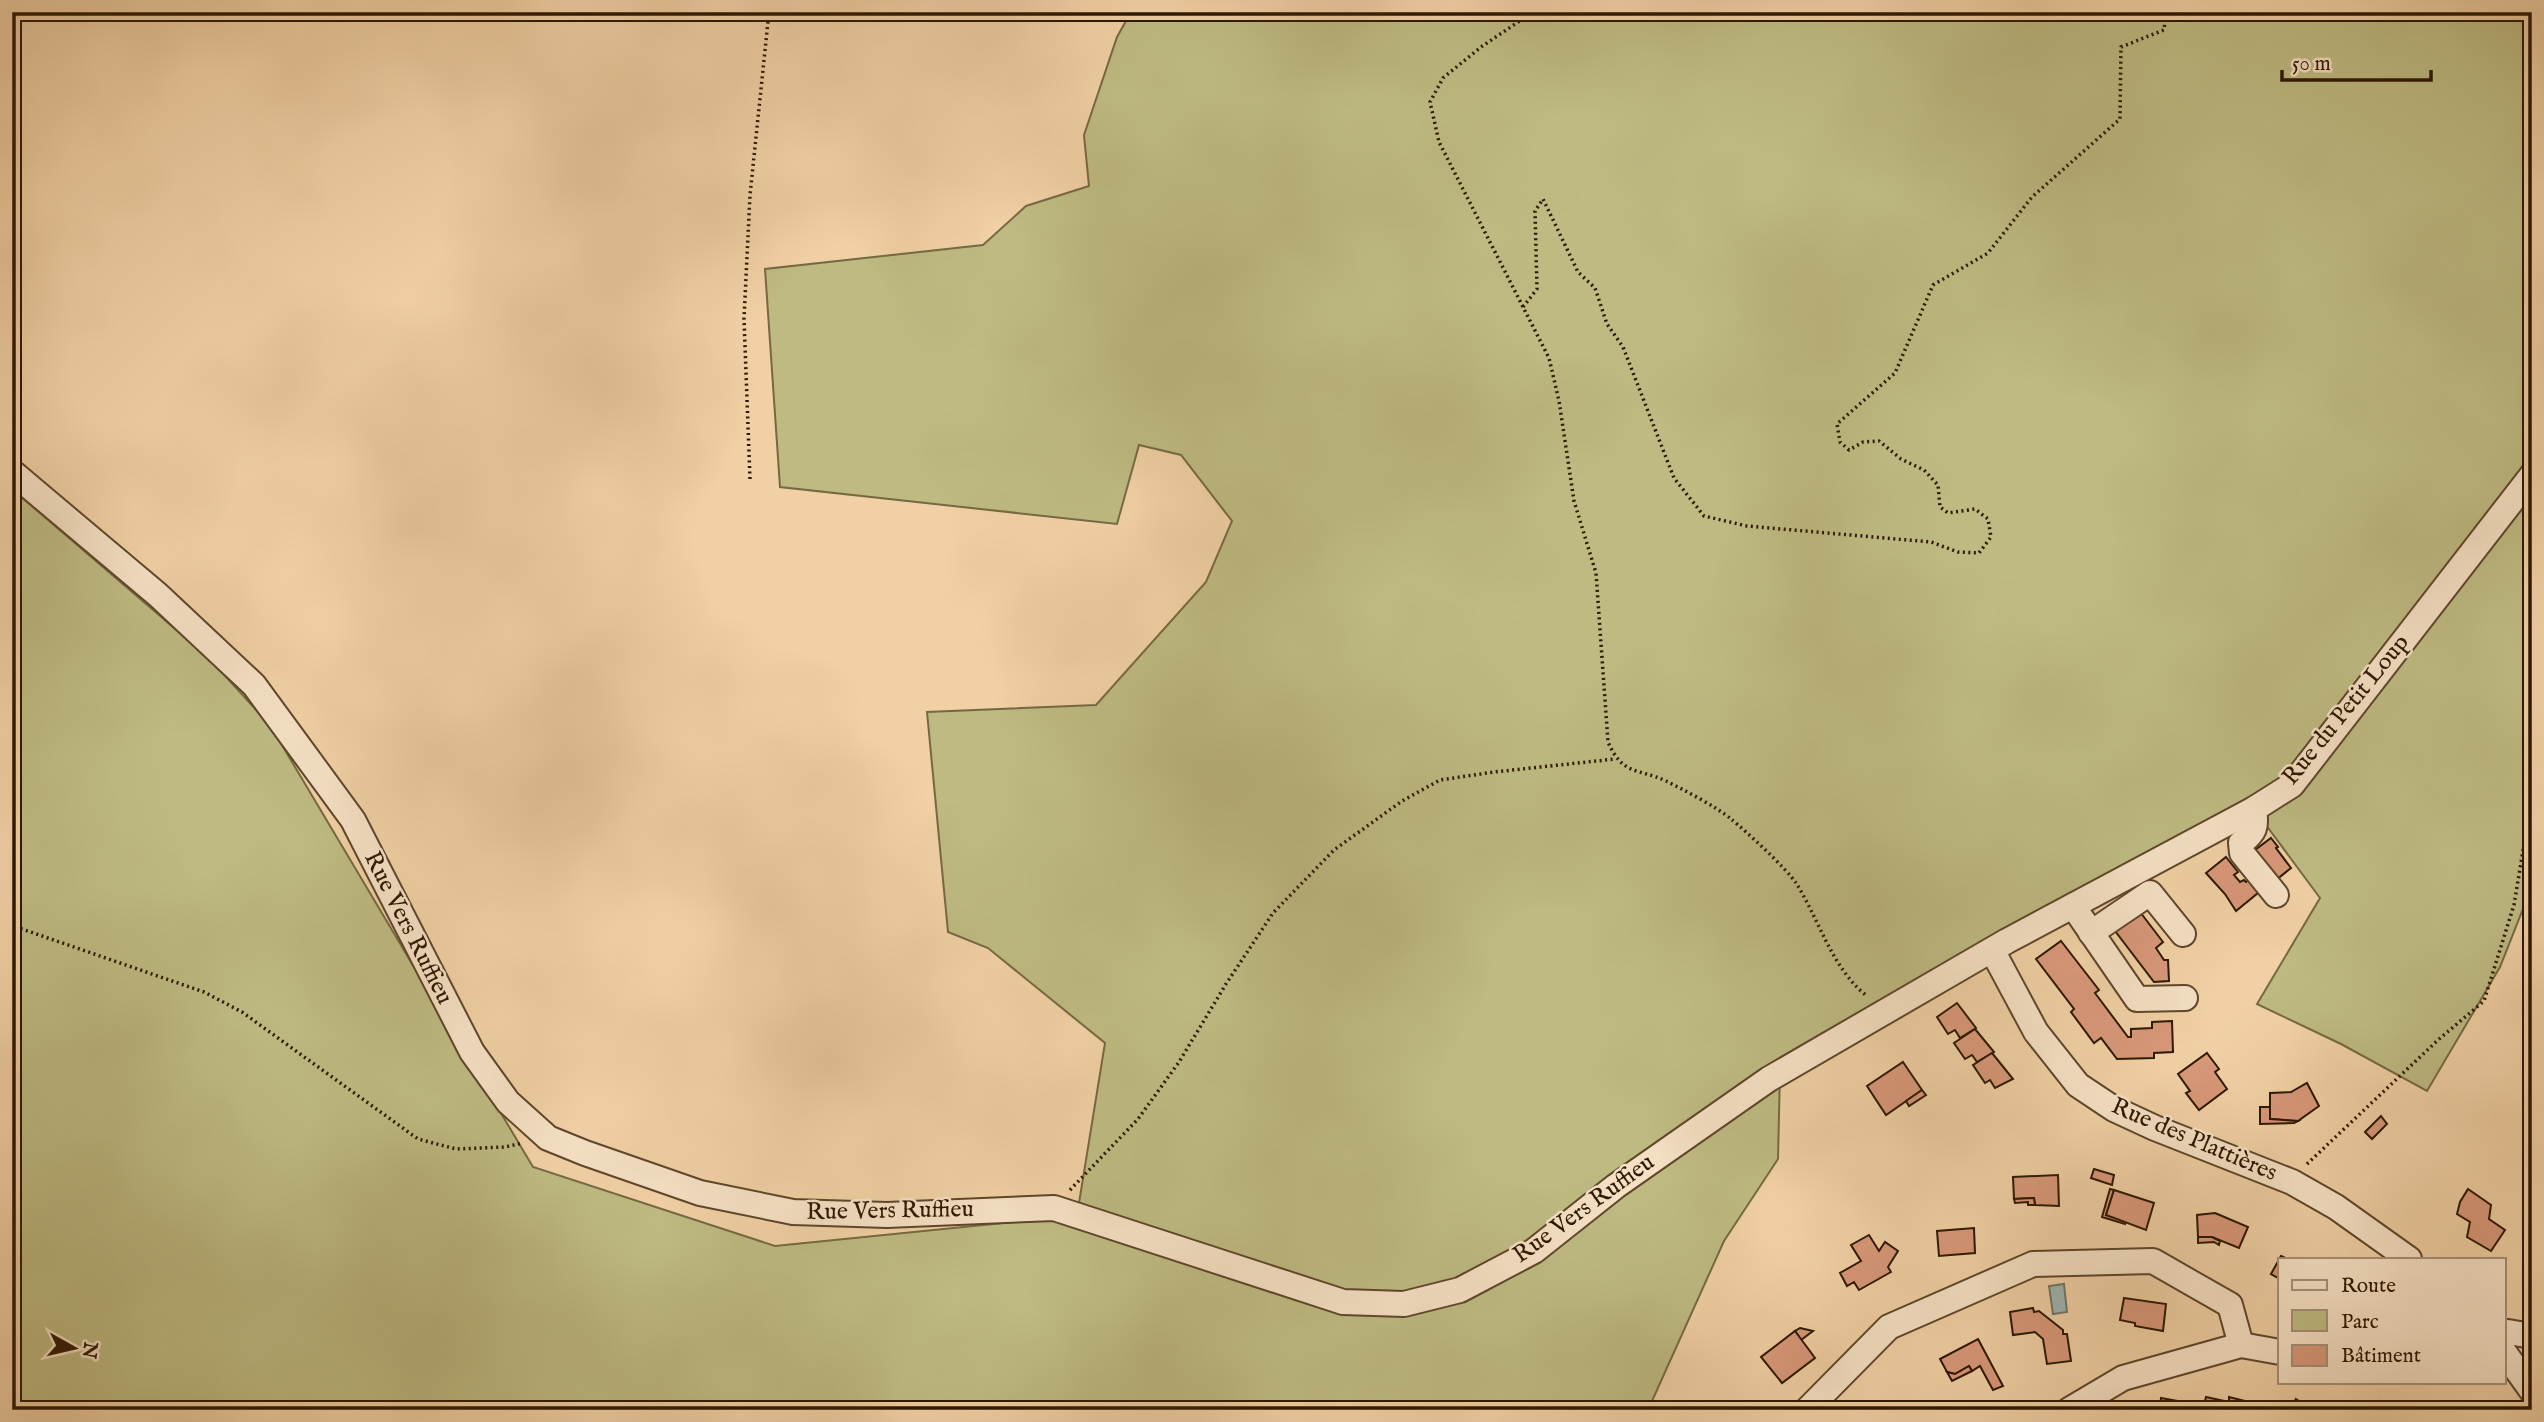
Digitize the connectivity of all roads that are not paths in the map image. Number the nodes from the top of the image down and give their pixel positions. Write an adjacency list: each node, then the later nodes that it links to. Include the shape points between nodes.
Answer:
1 (12, 472): 8 (street, Rue Vers Ruffieu, via 158,595 254,685 353,820 472,1052 508,1102 548,1138 700,1193 793,1212 887,1215 1054,1208 1343,1302 1404,1304 1460,1290 1534,1251 1634,1172 1769,1079)
2 (2532, 475): 3 (street, Rue du Petit Loup, via 2291,785)
3 (2255, 809): 4 (street, via 2257,825 2241,844 2242,853); 5 (street, Rue du Petit Loup)
4 (2276, 895)
5 (2073, 906): 6 (street); 8 (street, Rue Vers Ruffieu)
6 (2091, 933): 7 (street, via 2151,893); 9 (street, via 2137,999)
7 (2182, 934)
8 (1992, 950): 10 (street, Rue des Plattières, via 2036,1032 2077,1085 2155,1128 2292,1182)
9 (2186, 998)
10 (2408, 1258)
11 (2506, 1333): 12 (street)
12 (2532, 1336)
13 (2241, 1345): 14 (street); 17 (street, via 2230,1305 2153,1261 2033,1264 1889,1327); 18 (street, via 2123,1378)
14 (2278, 1352)
15 (2506, 1355): 16 (street)
16 (2532, 1391)
17 (1807, 1410)
18 (2069, 1410)

